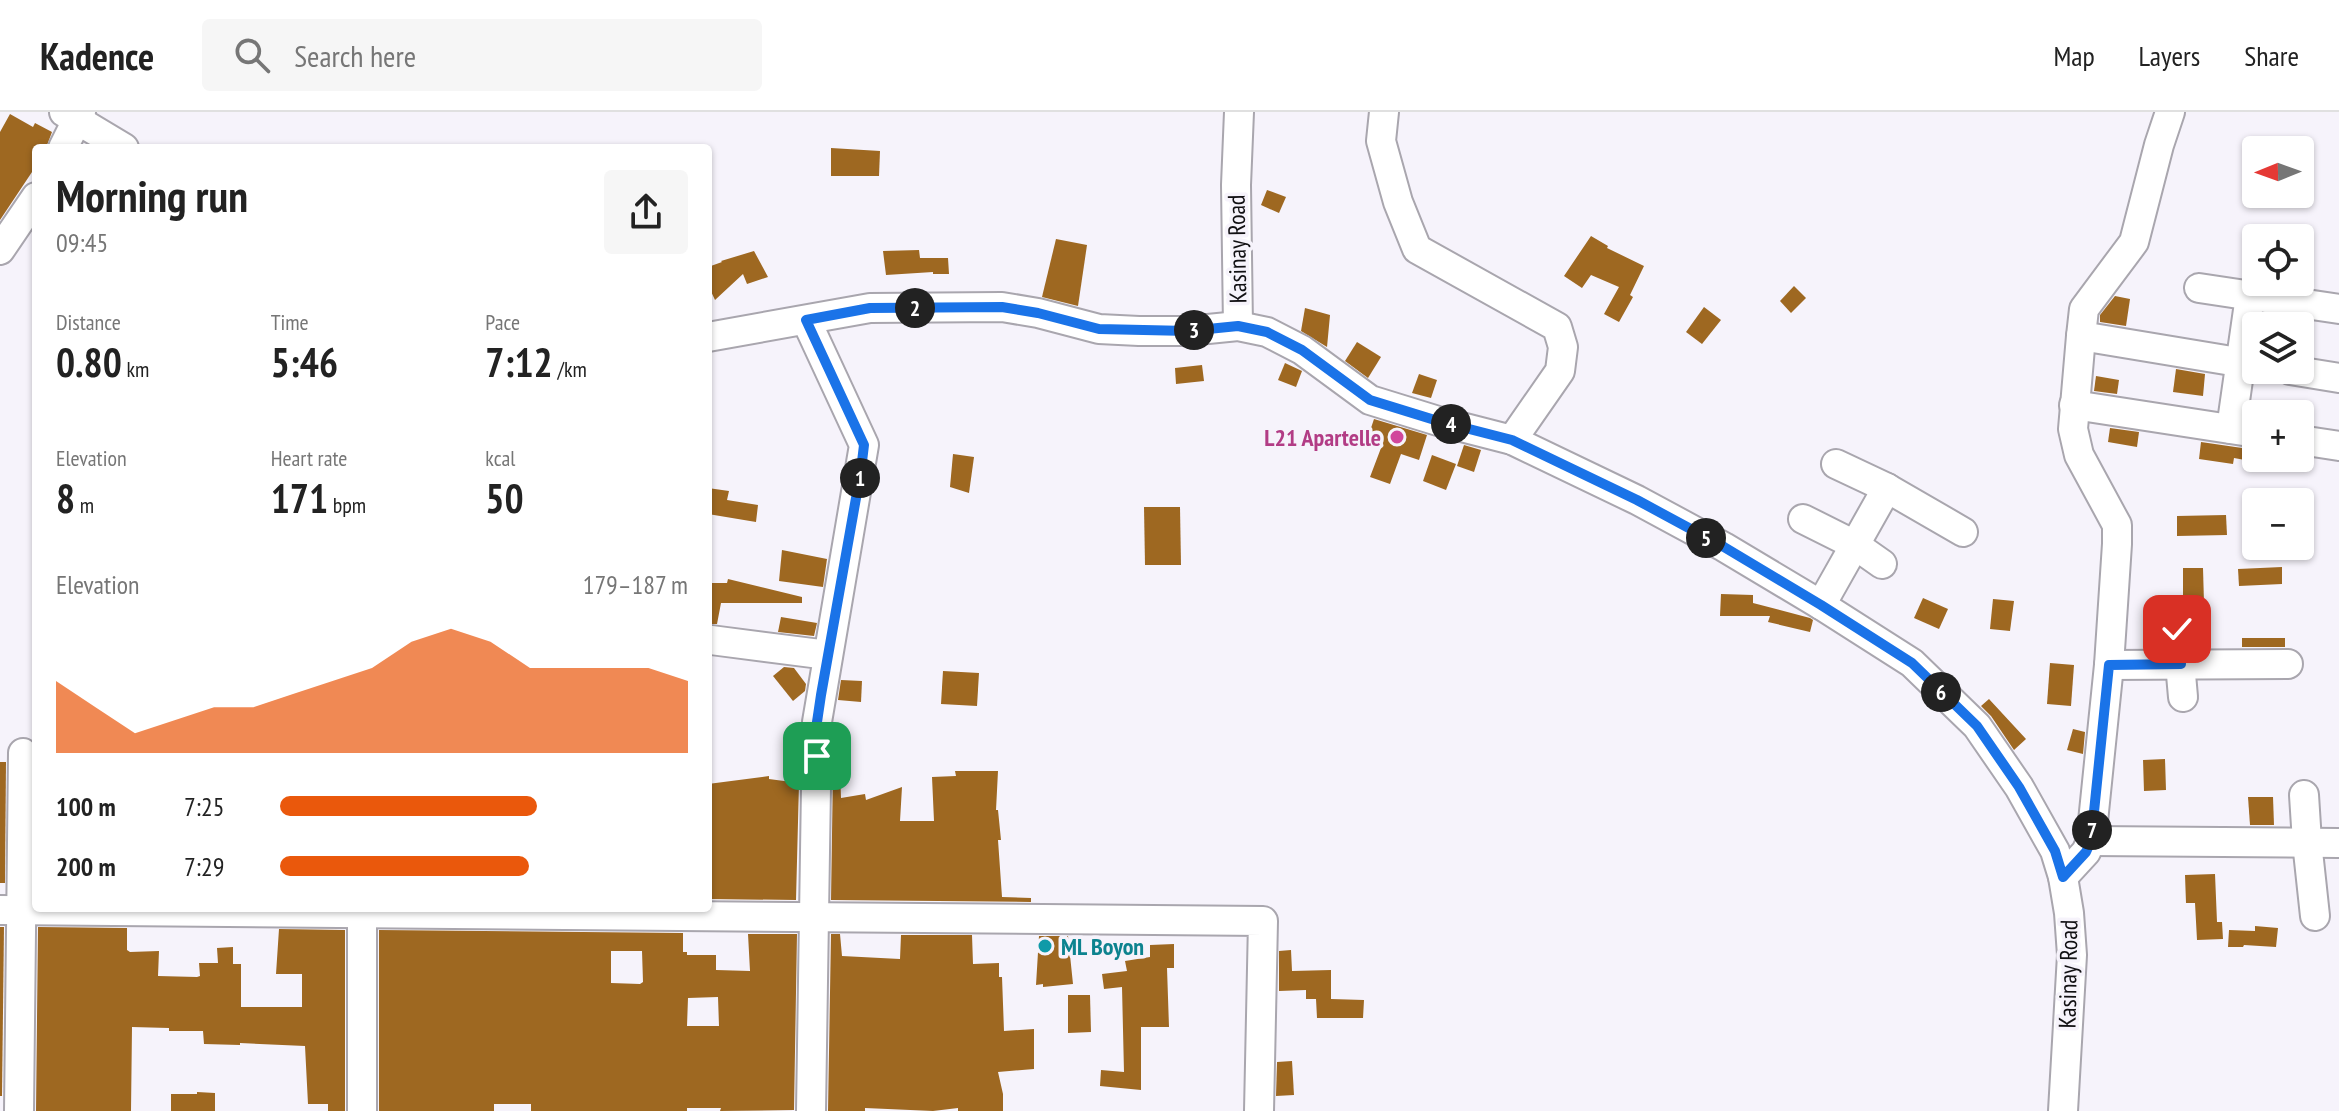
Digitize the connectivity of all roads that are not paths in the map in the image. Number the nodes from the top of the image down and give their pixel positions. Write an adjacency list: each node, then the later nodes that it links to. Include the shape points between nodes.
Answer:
1 (1239, 112): 15 (street, Kasinay Road)
2 (1384, 112): 23 (street, via 1381,141 1417,249 1557,327 1563,347 1560,371)
3 (2170, 112): 17 (street, via 2134,242 2084,309)
4 (74, 115): 5 (street); 6 (street)
5 (64, 144)
6 (118, 144)
7 (32, 203): 8 (street)
8 (0, 250)
9 (2199, 288): 10 (street)
10 (2242, 295)
11 (2250, 296): 12 (street); 13 (street)
12 (2339, 309)
13 (2250, 312)
14 (806, 320): 15 (street, via 870,308 1002,307 1099,329); 16 (street); 35 (street, via 864,445)
15 (1238, 326): 23 (street, Kasinay Road, via 1267,332 1302,350 1370,400)
16 (712, 336)
17 (2081, 336): 18 (street); 21 (street)
18 (2242, 363)
19 (2314, 374): 20 (street)
20 (2339, 378)
21 (2074, 405): 22 (street); 38 (street, via 2079,455 2117,525)
22 (2242, 431)
23 (1512, 440): 32 (street, Kasinay Road, via 1637,500)
24 (2314, 442): 25 (street)
25 (2339, 446)
26 (1836, 464): 27 (street)
27 (1887, 488): 29 (street); 30 (street)
28 (1803, 519): 30 (street)
29 (1963, 532)
30 (1855, 545): 31 (street); 32 (street)
31 (1882, 564)
32 (1821, 605): 45 (street, Kasinay Road, via 1912,663 1977,726 2019,787 2055,851)
33 (2177, 629): 36 (street)
34 (712, 640): 35 (street)
35 (828, 655): 51 (street, via 817,722)
36 (2181, 664): 37 (street); 38 (street); 39 (street)
37 (2288, 664)
38 (2109, 665): 42 (street)
39 (2183, 697)
40 (23, 753): 46 (street)
41 (2304, 795): 43 (street)
42 (2091, 841): 43 (street); 45 (street)
43 (2307, 842): 44 (street); 50 (street)
44 (2339, 843)
45 (2063, 877): 56 (street, Kasinay Road, via 2072,955)
46 (10, 910): 47 (street); 52 (street)
47 (32, 910)
48 (362, 912): 53 (street)
49 (479, 912): 51 (street)
50 (2315, 916)
51 (814, 917): 54 (street); 55 (street, via 1263,921)
52 (19, 1111)
53 (362, 1111)
54 (811, 1111)
55 (1259, 1111)
56 (2063, 1111)

